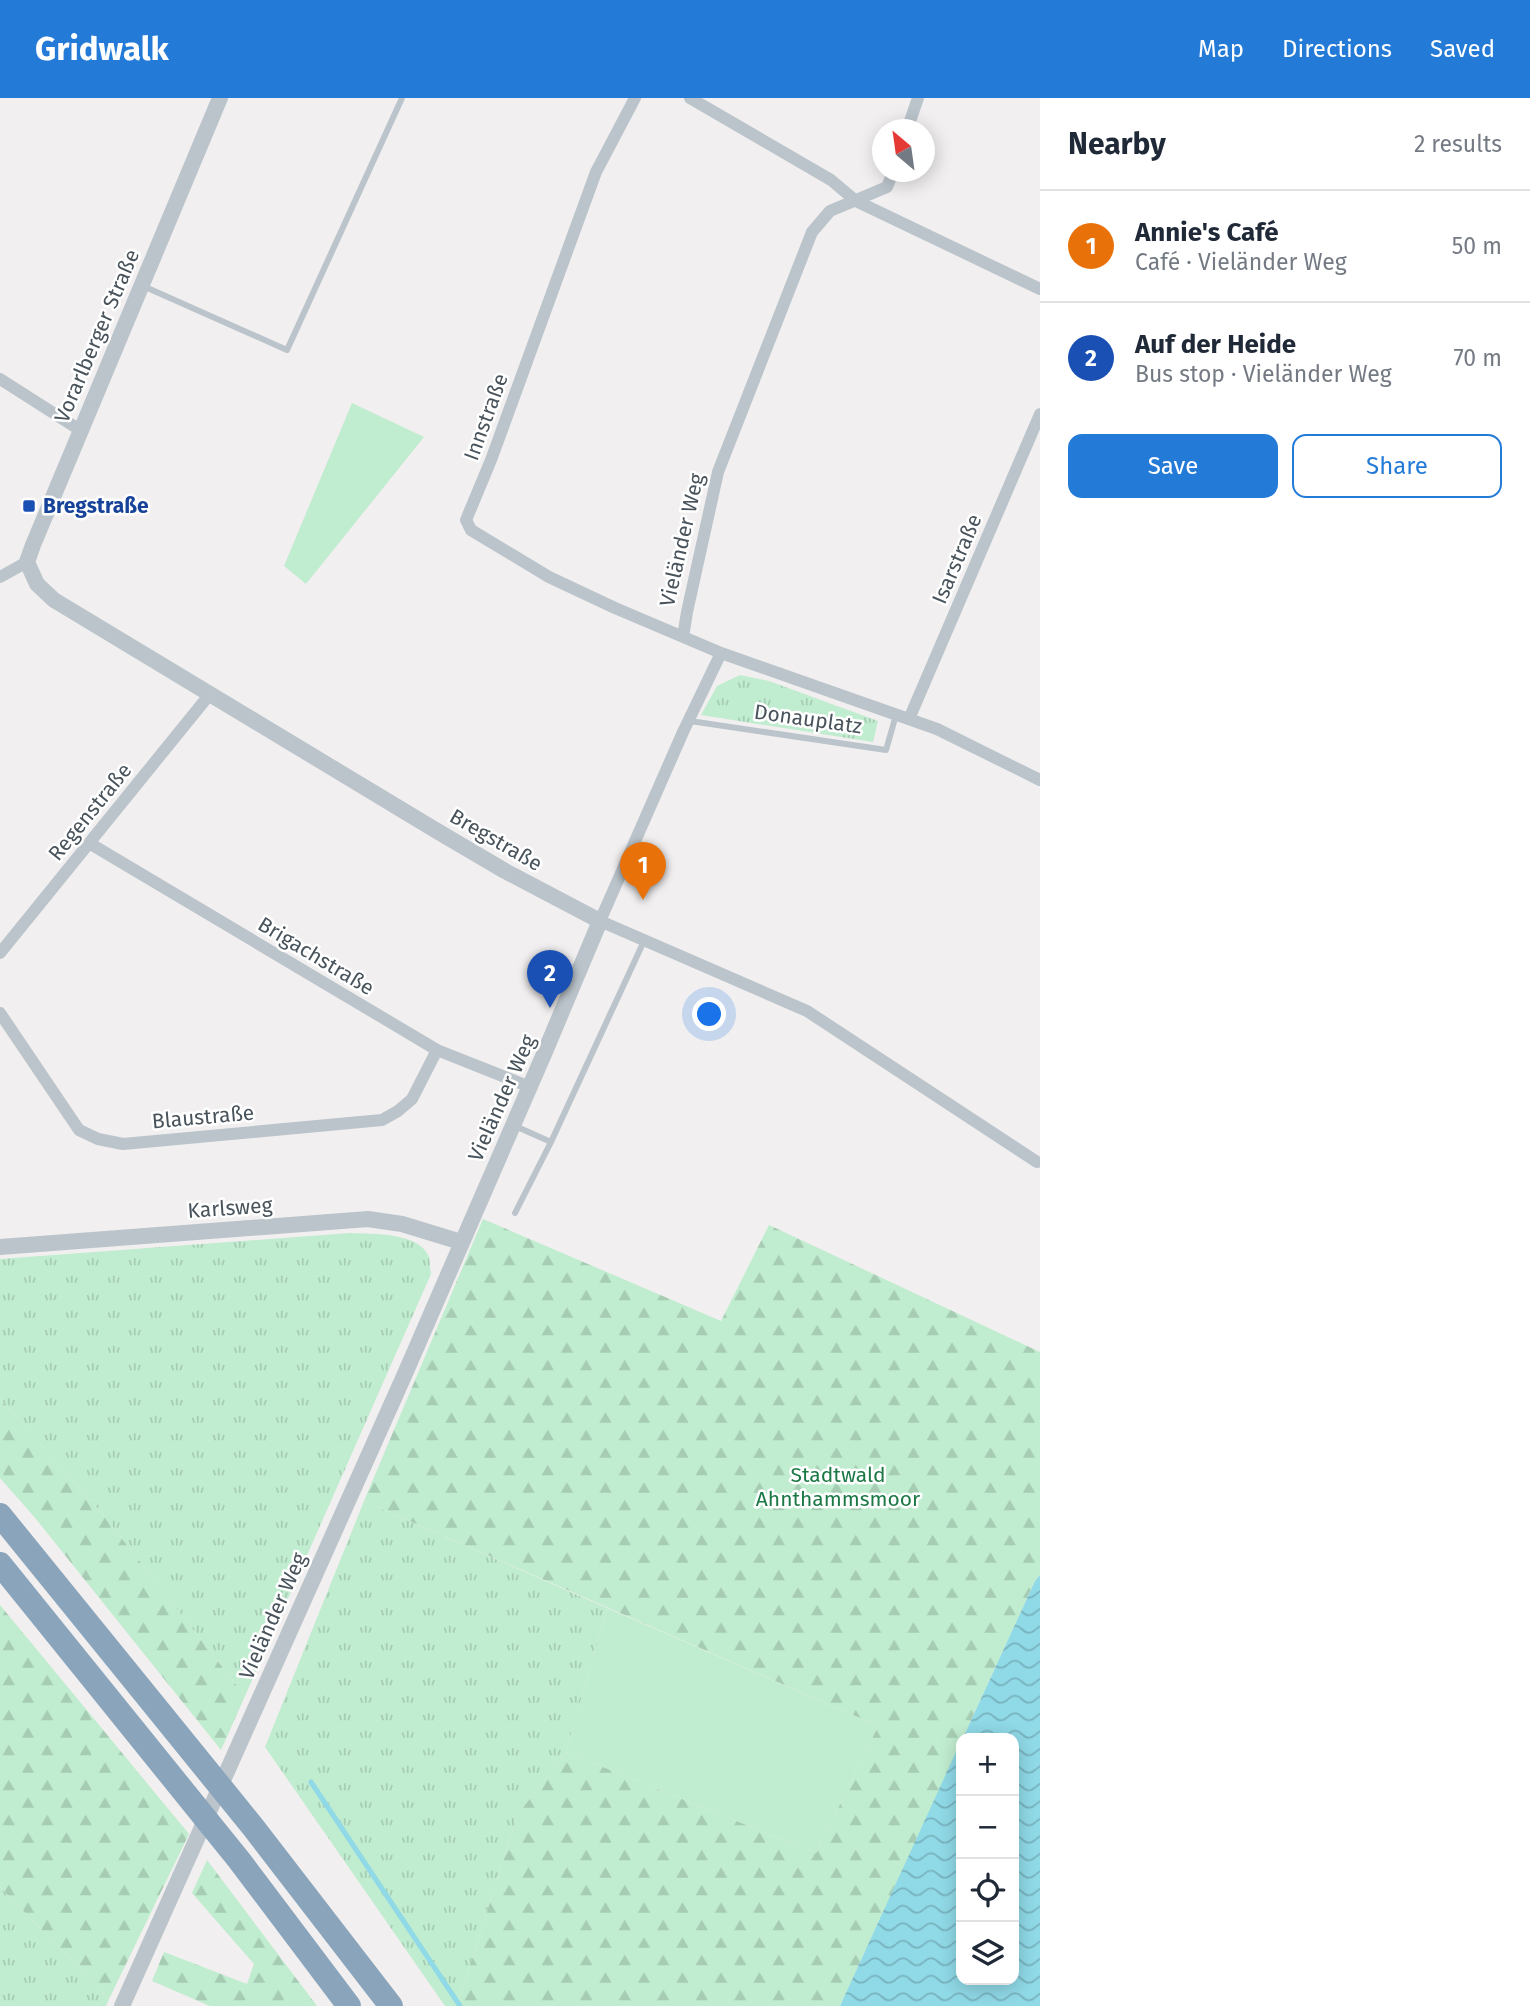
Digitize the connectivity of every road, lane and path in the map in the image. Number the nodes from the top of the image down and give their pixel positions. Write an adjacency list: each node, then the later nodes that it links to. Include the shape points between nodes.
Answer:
1 (220, 98): 9 (street, Vorarlberger Straße)
2 (402, 98): 9 (lane, via 287,349)
3 (635, 98): 16 (street, Innstraße, via 596,172 466,520 471,530 549,577)
4 (690, 98): 8 (street, via 831,180)
5 (918, 98): 6 (street)
6 (911, 119)
7 (889, 182): 8 (street, Vieländer Weg)
8 (856, 201): 10 (street); 16 (street, Vieländer Weg, via 830,211 812,232 718,472)
9 (141, 285): 13 (street, Vorarlberger Straße)
10 (1040, 289)
11 (0, 379): 13 (street)
12 (1039, 419): 19 (street, Isarstraße)
13 (80, 430): 14 (street, Vorarlberger Straße)
14 (27, 562): 15 (street); 18 (street, Bregstraße, via 37,584 54,600)
15 (0, 578)
16 (683, 637): 17 (street, Vieländer Weg)
17 (721, 653): 19 (street, Donauplatz); 20 (street, Vieländer Weg)
18 (210, 694): 22 (street, Regenstraße); 23 (street, Bregstraße, via 494,864)
19 (903, 717): 20 (lane, Donauplatz, via 886,750); 21 (street)
20 (688, 720): 23 (street, Vieländer Weg)
21 (1040, 780)
22 (89, 843): 25 (street, Regenstraße); 27 (street, Brigachstraße)
23 (600, 921): 24 (street); 28 (street, Vieländer Weg)
24 (644, 940): 30 (lane); 31 (street, via 807,1011)
25 (0, 953)
26 (0, 1013): 27 (street, Blaustraße, via 79,1130 123,1144 382,1120 412,1099)
27 (437, 1050): 28 (street, Brigachstraße)
28 (530, 1087): 29 (street, Vieländer Weg)
29 (513, 1125): 30 (lane); 33 (street, Vieländer Weg)
30 (551, 1142): 32 (lane)
31 (1037, 1163)
32 (515, 1213)
33 (461, 1242): 34 (street, Karlsweg, via 368,1219); 37 (street, Vieländer Weg)
34 (0, 1247)
35 (0, 1515): 39 (highway, via 253,1827)
36 (0, 1564): 38 (highway, via 239,1860)
37 (122, 2006)
38 (349, 2006)
39 (391, 2006)

